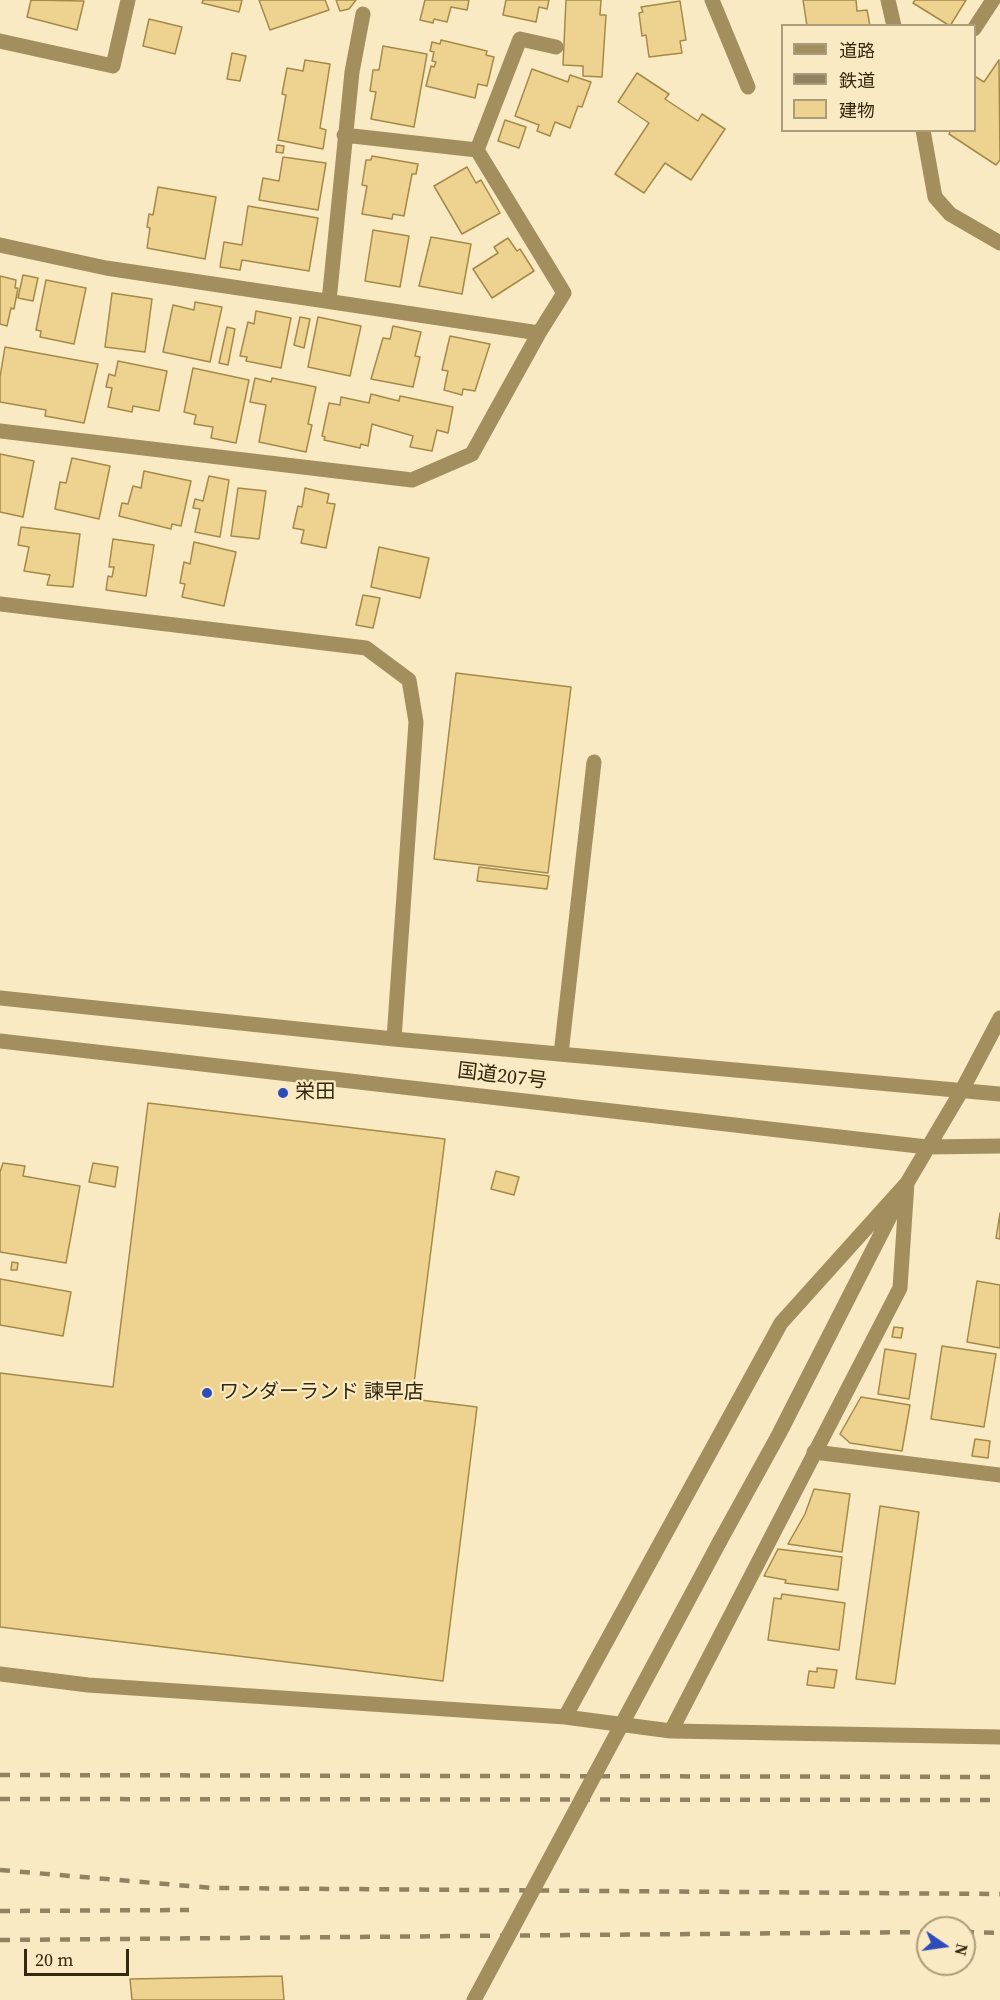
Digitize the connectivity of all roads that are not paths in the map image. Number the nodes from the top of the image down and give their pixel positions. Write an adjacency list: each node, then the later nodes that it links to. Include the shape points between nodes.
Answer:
1 (128, 0): 8 (street, via 113,66)
2 (712, 0): 10 (street)
3 (888, 0): 6 (street)
4 (993, 0): 7 (street)
5 (363, 14): 12 (street)
6 (894, 24)
7 (976, 27)
8 (0, 41)
9 (556, 48): 13 (street, via 520,39)
10 (748, 87)
11 (923, 132): 14 (street, via 934,197 950,213)
12 (344, 135): 13 (street); 16 (street)
13 (477, 150): 17 (street, via 564,293)
14 (1000, 243)
15 (0, 245): 16 (street, via 106,268)
16 (329, 301): 17 (street)
17 (538, 333): 18 (street, via 472,454 412,480)
18 (0, 432)
19 (0, 604): 23 (street, via 366,648 409,680 416,722)
20 (594, 762): 25 (street)
21 (0, 998): 23 (street)
22 (1000, 1018): 26 (street)
23 (393, 1039): 25 (street)
24 (0, 1041): 29 (street, 国道207号)
25 (561, 1054): 26 (street)
26 (962, 1090): 27 (street); 29 (street)
27 (1000, 1095)
28 (1000, 1146): 29 (street, 国道207号)
29 (927, 1147): 30 (street)
30 (907, 1183): 31 (street, via 900,1288); 34 (street, via 781,1323); 37 (street, bridge, via 779,1434)
31 (814, 1452): 32 (street); 35 (street)
32 (1000, 1475)
33 (0, 1674): 34 (street, via 88,1685)
34 (565, 1717): 35 (street)
35 (671, 1731): 36 (street)
36 (1000, 1737)
37 (474, 2000)

